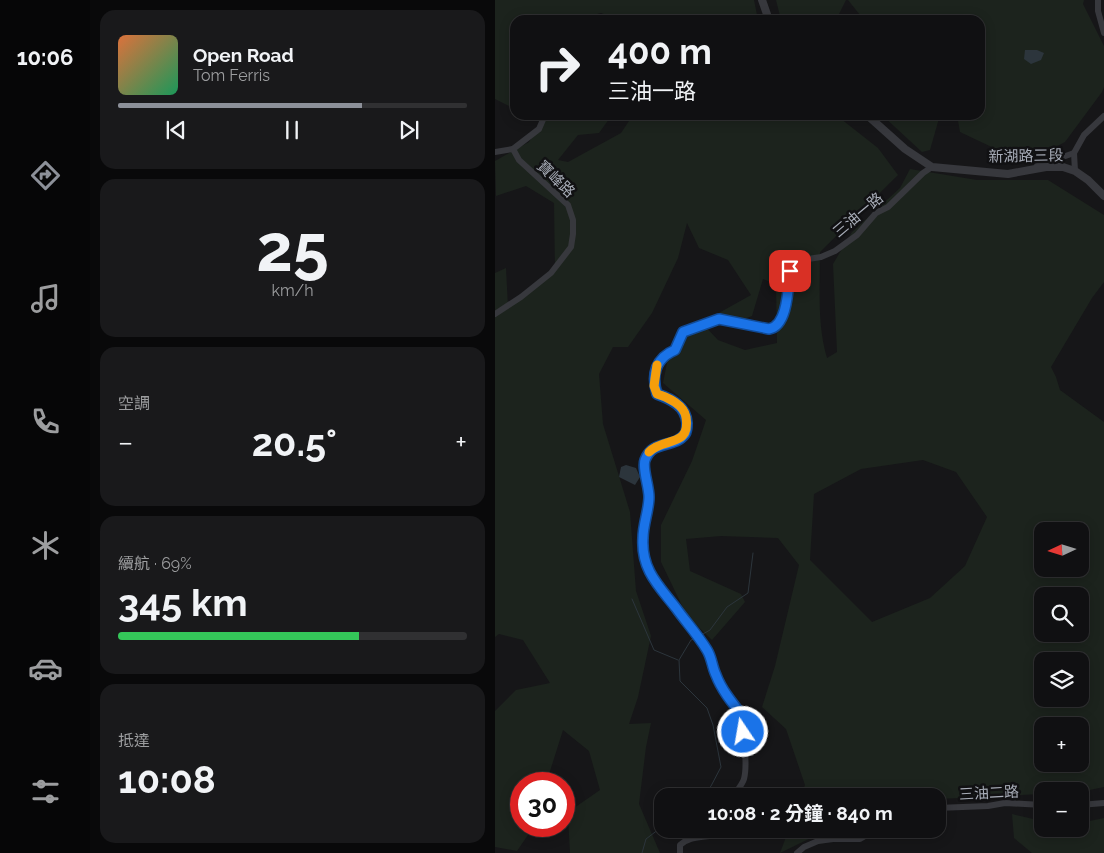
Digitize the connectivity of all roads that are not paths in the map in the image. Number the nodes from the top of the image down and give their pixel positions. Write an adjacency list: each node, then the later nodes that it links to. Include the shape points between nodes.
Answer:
1 (762, 0): 3 (street)
2 (1098, 0): 4 (street)
3 (767, 15)
4 (1104, 33)
5 (1104, 116): 10 (street, via 1084,136)
6 (543, 120): 8 (street, via 539,129)
7 (873, 120): 11 (street, 新湖路三段, via 905,149)
8 (513, 149): 9 (street); 15 (street, 寶峰路, via 519,160 567,205 573,220 573,234 571,247 551,274)
9 (495, 152)
10 (1074, 153): 12 (street); 13 (street)
11 (932, 166): 13 (street, 新湖路三段, via 1008,174); 16 (street, 三油一路, via 835,251 808,259 775,256 772,263 790,271 786,306 775,328 715,319 683,332 675,350 665,354 656,367 654,386 657,394 681,406 687,424 685,435 653,448 644,462 649,499 643,553 650,573 709,652 721,686 745,719 744,778)
12 (1075, 171): 13 (street, 新湖路三段, via 1056,167); 14 (street, 新湖路三段)
13 (1020, 172)
14 (1104, 196)
15 (495, 314)
16 (738, 788)
17 (1104, 803): 18 (street)
18 (1089, 804)
19 (1034, 805): 20 (street, 三油二路, via 1005,803)
20 (946, 808)
21 (693, 838): 23 (street, via 680,845)
22 (862, 838): 24 (street, via 818,841)
23 (681, 853)
24 (797, 853)

